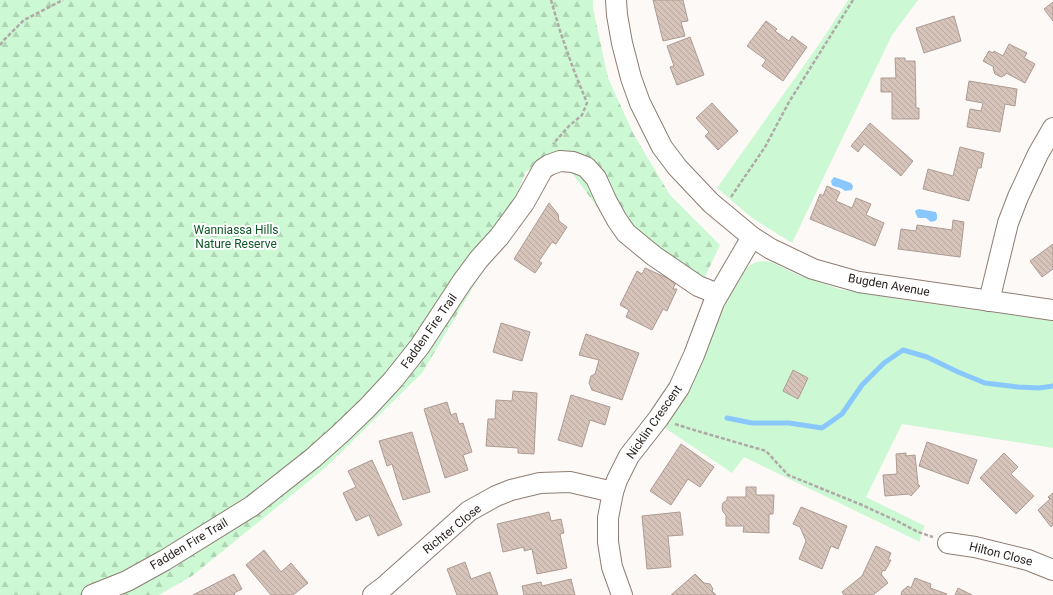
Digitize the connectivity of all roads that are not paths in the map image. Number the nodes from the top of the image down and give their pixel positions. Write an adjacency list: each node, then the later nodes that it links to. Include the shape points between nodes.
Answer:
1 (616, 0): 3 (street, Bugden Avenue, via 622,43 631,78 640,103 662,147 711,204)
2 (1053, 128): 5 (street, via 1038,154 1008,223)
3 (752, 237): 4 (street, Nicklin Crescent); 5 (street, Bugden Avenue, via 771,249 813,268 859,282)
4 (718, 294): 7 (street, Nicklin Crescent, via 679,388 629,456); 10 (street, Fadden Fire Trail, via 698,286 626,233 596,178 586,167 560,161 549,166 543,169 524,203 462,282 420,346 393,380 341,433 252,506 158,563)
5 (989, 301): 6 (street, Bugden Avenue)
6 (1053, 310)
7 (613, 492): 11 (street, Richter Close, via 570,482 540,483 496,496 469,511); 12 (street, Nicklin Crescent, via 608,518 608,542 612,567)
8 (948, 542): 9 (street, Hilton Close, via 1028,560)
9 (1053, 570)
10 (92, 595)
11 (373, 595)
12 (622, 595)

